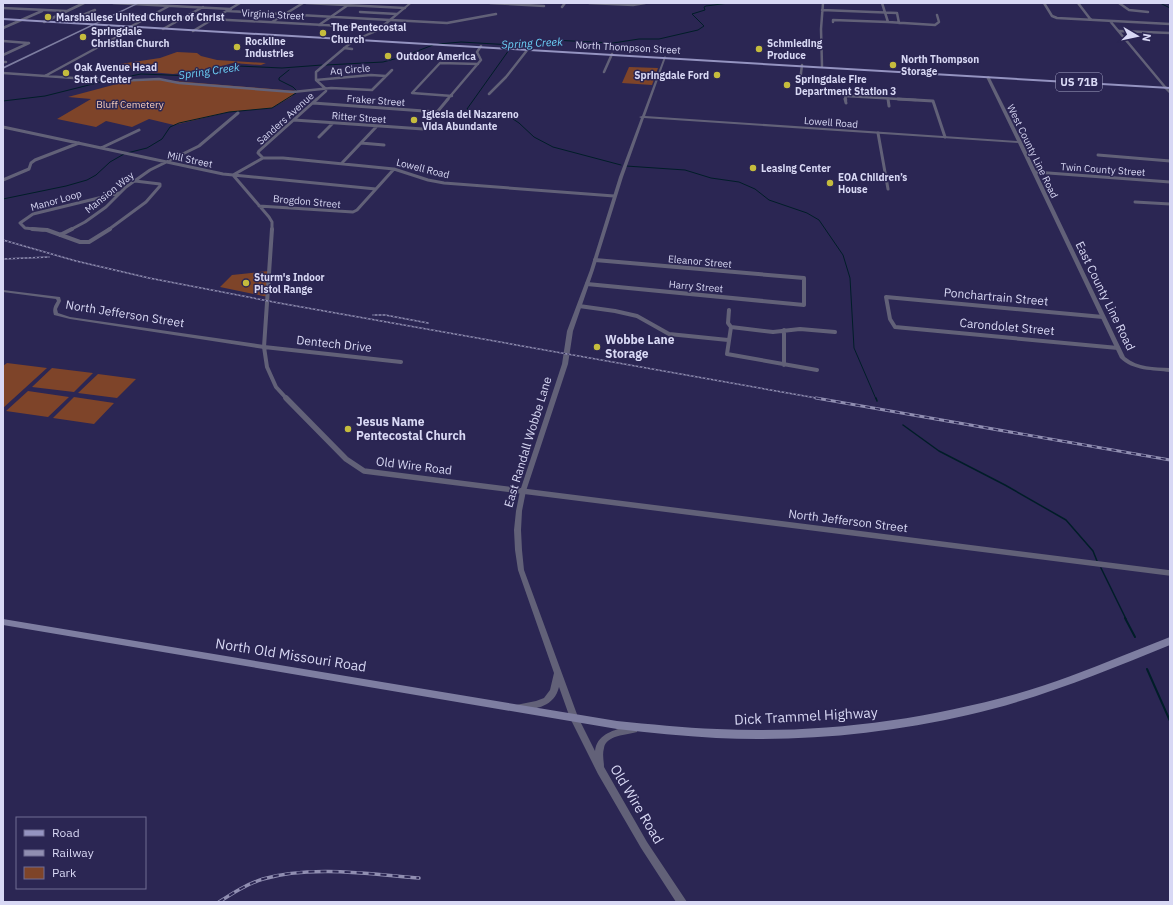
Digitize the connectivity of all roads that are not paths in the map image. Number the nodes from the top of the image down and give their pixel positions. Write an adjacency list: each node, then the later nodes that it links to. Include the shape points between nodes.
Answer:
1 (84, 3): 30 (street)
2 (113, 3): 18 (street)
3 (174, 3): 19 (street)
4 (240, 3): 26 (street)
5 (303, 3): 36 (street)
6 (306, 3): 20 (street)
7 (350, 3): 20 (street)
8 (411, 3): 25 (street)
9 (490, 3): 21 (street)
10 (565, 3): 23 (street)
11 (589, 3): 12 (street)
12 (645, 3)
13 (823, 3): 29 (street)
14 (882, 3): 34 (street)
15 (1044, 3): 50 (street, via 1055,18)
16 (1078, 3): 50 (street)
17 (1119, 3): 33 (street, via 1128,10)
18 (138, 4): 19 (street); 35 (main road)
19 (170, 5): 22 (street); 42 (street)
20 (347, 5): 25 (street); 45 (street)
21 (544, 6)
22 (203, 7): 26 (street); 44 (street)
23 (562, 7)
24 (3, 8): 27 (street)
25 (405, 8): 37 (street)
26 (231, 9): 31 (street)
27 (43, 10): 30 (street); 48 (street)
28 (95, 10): 41 (street)
29 (822, 10): 34 (street); 86 (street)
30 (67, 11): 39 (street)
31 (226, 11): 36 (street); 47 (street)
32 (360, 12): 37 (street)
33 (1148, 12)
34 (885, 13): 55 (street); 56 (street, via 897,13)
35 (117, 14): 42 (street, Virginia Street); 43 (main road)
36 (285, 14): 45 (street); 53 (street)
37 (398, 14): 49 (street)
38 (496, 14): 49 (street, via 447,23)
39 (59, 15): 41 (street); 52 (street)
40 (937, 15): 56 (street, via 939,22 935,25)
41 (82, 16): 43 (street)
42 (151, 16): 44 (street, Virginia Street); 60 (street)
43 (110, 17): 58 (main road)
44 (184, 17): 47 (street, Virginia Street); 64 (street)
45 (330, 17): 49 (street); 59 (street)
46 (3, 19): 48 (main road, North Thompson Street / US 71B)
47 (213, 19): 53 (street, Virginia Street); 65 (street)
48 (21, 20): 52 (main road, North Thompson Street / US 71B); 62 (street)
49 (391, 20): 63 (street)
50 (1091, 20): 51 (street)
51 (1110, 21): 57 (street); 66 (street)
52 (44, 22): 58 (main road, North Thompson Street / US 71B)
53 (272, 22): 59 (street, Virginia Street)
54 (833, 22): 55 (street)
55 (888, 22): 56 (street)
56 (899, 23)
57 (1170, 24)
58 (94, 25): 60 (main road, North Thompson Street / US 71B); 87 (main road)
59 (319, 25): 63 (street, Virginia Street)
60 (129, 27): 61 (main road, North Thompson Street / US 71B)
61 (135, 27): 64 (main road, North Thompson Street / US 71B); 72 (street)
62 (3, 28)
63 (380, 28): 68 (street)
64 (163, 29): 65 (main road, North Thompson Street / US 71B)
65 (193, 31): 69 (main road, North Thompson Street / US 71B)
66 (1119, 31): 67 (street); 96 (street)
67 (1170, 33)
68 (368, 34): 69 (street); 71 (street, via 367,38)
69 (354, 40): 71 (main road, North Thompson Street / US 71B); 75 (street, Sanders Avenue)
70 (3, 41): 79 (street, via 29,43)
71 (377, 41): 74 (main road, North Thompson Street / US 71B)
72 (109, 42): 73 (street); 91 (street)
73 (161, 45)
74 (481, 46): 77 (main road, North Thompson Street / US 71B); 84 (street, via 477,52 481,59)
75 (344, 48): 76 (street); 94 (street, Sanders Avenue, via 316,72)
76 (352, 49)
77 (528, 49): 81 (main road, North Thompson Street / US 71B); 99 (street)
78 (3, 51): 79 (street)
79 (10, 52): 80 (street); 82 (street)
80 (20, 52)
81 (612, 54): 83 (main road, North Thompson Street / US 71B); 89 (street)
82 (3, 55)
83 (664, 57): 85 (main road, North Thompson Street / US 71B); 107 (street, East Randall Wobbe Lane)
84 (478, 64): 100 (street); 100 (street, via 440,63 412,93)
85 (802, 65): 86 (main road, North Thompson Street / US 71B); 95 (street)
86 (822, 66): 93 (main road, North Thompson Street / US 71B)
87 (3, 68)
88 (392, 70): 92 (street, Aq Circle)
89 (604, 72)
90 (3, 73): 91 (street, Aq Circle)
91 (44, 76): 97 (street, Aq Circle, via 116,81 154,79 294,92)
92 (386, 76): 94 (street, Aq Circle); 97 (street, Aq Circle, via 372,90)
93 (988, 77): 96 (main road, US 71B); 116 (street, West County Line Road)
94 (316, 80): 97 (street, Sanders Avenue)
95 (800, 81)
96 (1168, 87): 98 (street)
97 (326, 89): 102 (street, Sanders Avenue)
98 (1170, 93)
99 (489, 94)
100 (452, 96): 105 (street)
101 (888, 99): 103 (street, via 845,96); 104 (street); 115 (street, via 933,101)
102 (313, 103): 105 (street, Fraker Street); 108 (street, Sanders Avenue)
103 (846, 103)
104 (889, 106)
105 (438, 112): 110 (street, Ritter Street, via 423,129)
106 (238, 113): 124 (street, Mansion Way, via 199,146)
107 (642, 117): 113 (street, Lowell Road); 135 (street, East Randall Wobbe Lane)
108 (294, 120): 109 (street, Ritter Street); 122 (street, Sanders Avenue, via 259,151)
109 (333, 123): 110 (street, Ritter Street); 114 (street)
110 (377, 126): 118 (street)
111 (3, 127): 117 (street, Mill Street)
112 (138, 130): 120 (street)
113 (878, 133): 115 (street, Lowell Road); 133 (street)
114 (319, 137)
115 (945, 137): 116 (street, Lowell Road)
116 (1020, 142): 127 (street, West County Line Road)
117 (79, 143): 120 (street, Mill Street); 129 (street, via 35,160 26,171)
118 (361, 143): 119 (street); 125 (street)
119 (384, 145)
120 (101, 148): 124 (street, Mill Street)
121 (1098, 155): 123 (street)
122 (263, 158): 125 (street, Lowell Road); 128 (street, Lowell Road)
123 (1170, 161)
124 (168, 162): 128 (street, Mill Street); 130 (street, Mansion Way, via 153,168)
125 (342, 163): 126 (street, Lowell Road)
126 (394, 169): 132 (street); 135 (street, Lowell Road, via 428,180 444,182)
127 (1035, 172): 131 (street, Twin County Street); 139 (street, West County Line Road)
128 (233, 175): 132 (street, Mill Street); 138 (street, Old Wire Road)
129 (3, 180)
130 (135, 181): 134 (street, Mansion Way); 140 (street, Manor Loop, via 160,186 140,207 95,240 84,242)
131 (1170, 182)
132 (376, 189): 138 (street, Brogdon Street, via 353,212)
133 (888, 189)
134 (119, 193): 140 (street, Mansion Way, via 106,207 85,222); 140 (street, Manor Loop, via 33,214 20,224 25,228 47,230)
135 (614, 196): 141 (street, East Randall Wobbe Lane)
136 (1135, 202): 137 (street)
137 (1170, 204)
138 (259, 206): 153 (street, Old Wire Road, via 272,222)
139 (1064, 233): 147 (street, East County Line Road)
140 (60, 235)
141 (595, 260): 142 (street, East Randall Wobbe Lane); 144 (street, Eleanor Street, via 804,278)
142 (586, 284): 144 (street, Harry Street); 145 (street, East Randall Wobbe Lane)
143 (3, 291): 153 (street, North Jefferson Street, via 58,298 60,301 55,309 56,314 70,318)
144 (804, 305)
145 (579, 306): 152 (street, via 638,316 669,334); 159 (street, East Randall Wobbe Lane, via 570,331 565,364)
146 (729, 310): 148 (street, via 728,323)
147 (1103, 317): 149 (street, Ponchartrain Street, via 886,297); 154 (street, East County Line Road)
148 (731, 327): 150 (street, via 773,332); 152 (street)
149 (894, 327): 154 (street, Carondolet Street)
150 (784, 330): 151 (street); 156 (street)
151 (835, 332)
152 (728, 340): 156 (street, via 728,355)
153 (264, 347): 155 (street, Dentech Drive); 159 (street, Old Wire Road, via 267,367 276,387 346,459 360,470)
154 (1118, 348): 158 (street, East County Line Road, via 1123,358 1131,364)
155 (402, 362)
156 (784, 365): 157 (street)
157 (817, 370)
158 (1170, 370)
159 (523, 491): 160 (street, North Jefferson Street); 163 (street, East Randall Wobbe Lane, via 518,511 517,550 523,577)
160 (1170, 573)
161 (3, 622): 164 (main road, North Old Missouri Road)
162 (1170, 641): 166 (main road, Dick Trammel Highway, via 1018,698 916,722 842,731 781,734 727,734)
163 (557, 672): 164 (street, via 556,689 551,697 542,703); 165 (street, East Randall Wobbe Lane)
164 (518, 708): 165 (main road, North Old Missouri Road)
165 (574, 718): 166 (main road, Dick Trammel Highway); 167 (street, Old Wire Road)
166 (639, 727): 167 (street, via 613,733 602,740 598,752)
167 (601, 771): 168 (street, Old Wire Road, via 644,845)
168 (682, 902)

